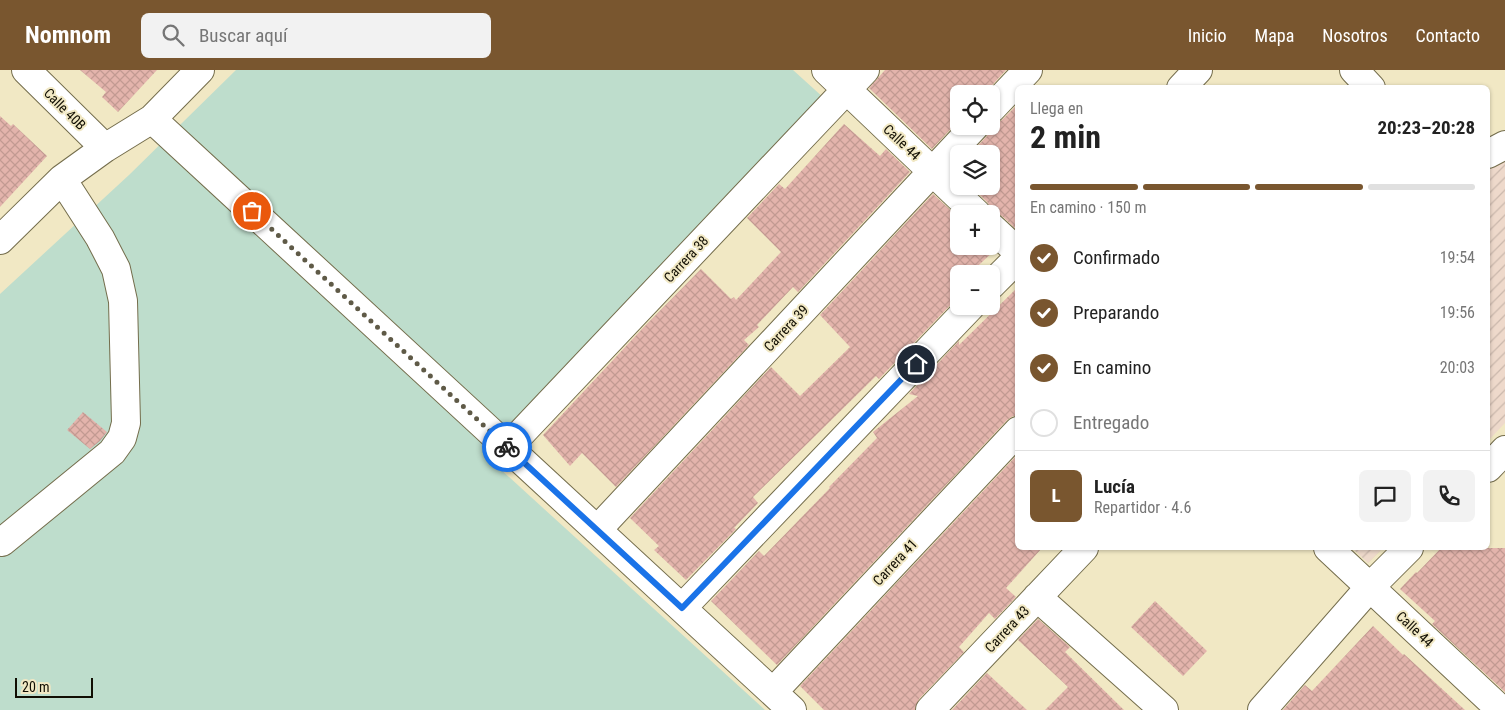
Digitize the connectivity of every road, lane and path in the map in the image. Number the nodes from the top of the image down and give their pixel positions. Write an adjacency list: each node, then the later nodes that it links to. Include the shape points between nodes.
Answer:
1 (26, 70): 13 (street, Calle 40B)
2 (200, 70): 10 (street)
3 (826, 70): 8 (street, Calle 44)
4 (865, 70): 8 (street, Carrera 38)
5 (1028, 70): 9 (street)
6 (1198, 70): 7 (street)
7 (1184, 85)
8 (846, 90): 15 (street, Calle 44); 25 (street, Carrera 38)
9 (1000, 100)
10 (152, 119): 13 (street); 25 (street)
11 (966, 135): 15 (street, Carrera 39)
12 (1505, 145): 14 (street)
13 (105, 148): 16 (street)
14 (1490, 153)
15 (932, 171): 17 (street, Calle 44); 28 (street, Carrera 39)
16 (62, 178): 19 (street); 29 (street, via 116,269 123,302 126,423 122,438 112,452)
17 (968, 205)
18 (1000, 235): 20 (street)
19 (0, 240)
20 (1015, 249)
21 (1015, 261): 22 (street)
22 (1000, 277)
23 (962, 315): 35 (street)
24 (1015, 434): 36 (street, Carrera 41)
25 (508, 448): 28 (street)
26 (1505, 450): 27 (street)
27 (1490, 466)
28 (597, 530): 35 (street)
29 (2, 542)
30 (1082, 550): 34 (street, Carrera 43)
31 (1330, 550): 33 (street, Calle 44)
32 (1407, 550): 33 (street)
33 (1370, 587): 39 (street); 40 (street, Calle 44)
34 (1037, 597): 37 (street, Carrera 43); 38 (street)
35 (682, 608): 36 (street)
36 (782, 701)
37 (930, 710)
38 (1164, 710)
39 (1262, 710)
40 (1501, 710)

